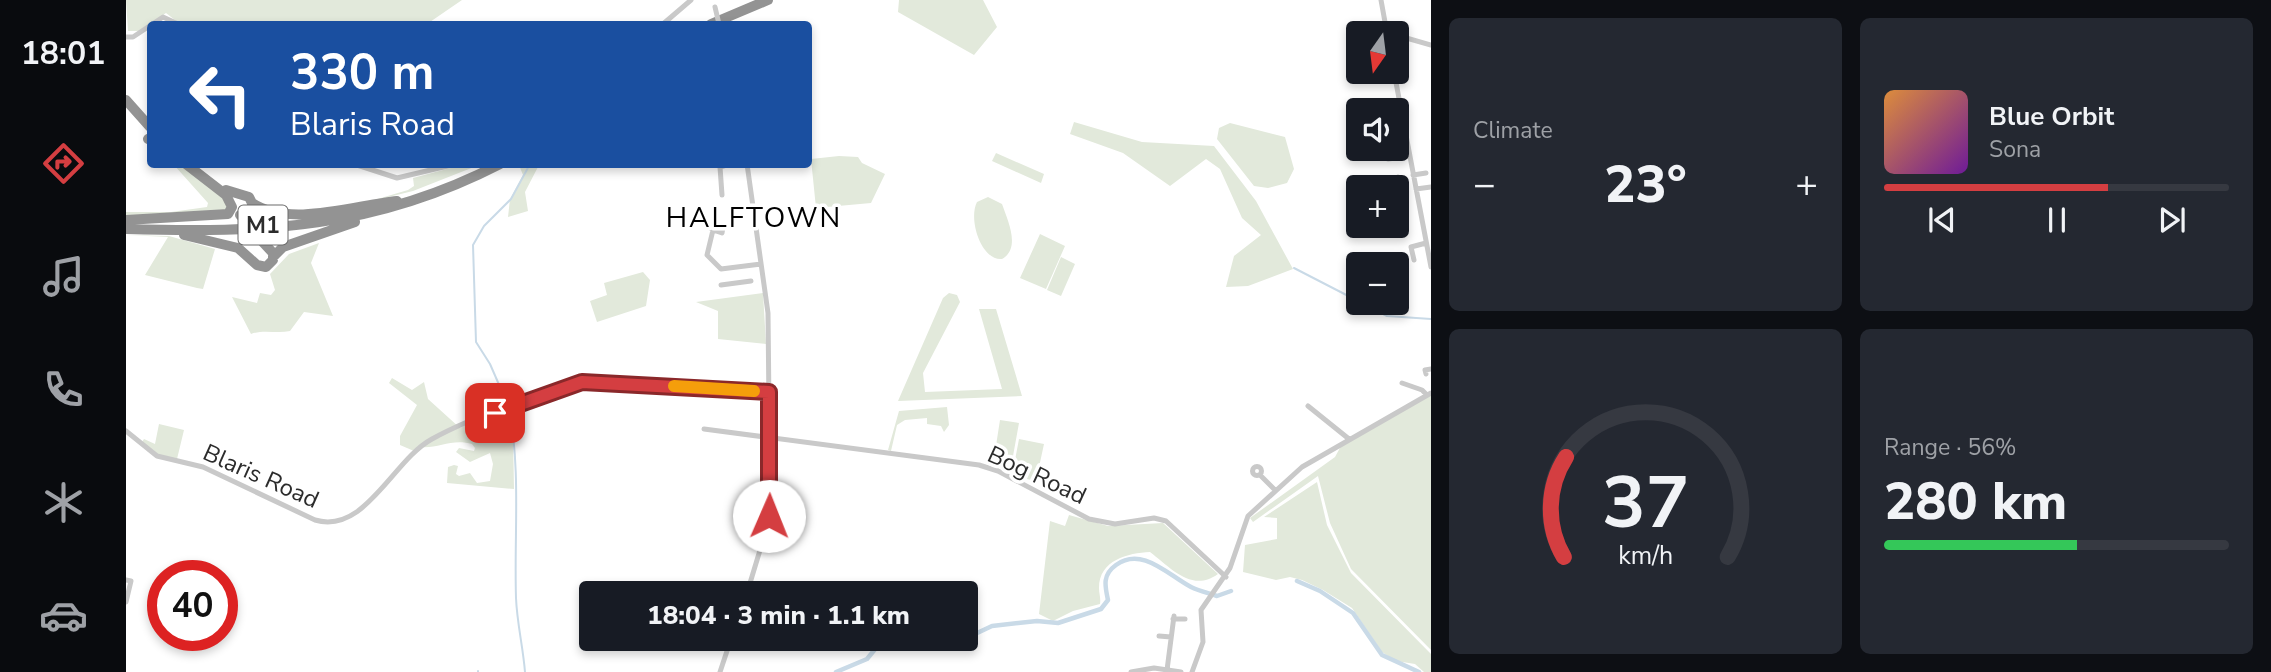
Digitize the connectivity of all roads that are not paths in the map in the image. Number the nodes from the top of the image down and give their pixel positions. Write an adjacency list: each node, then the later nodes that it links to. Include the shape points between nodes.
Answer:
1 (691, 0): 6 (street)
2 (756, 0): 7 (highway)
3 (768, 0): 8 (highway)
4 (1381, 0): 10 (street)
5 (714, 4): 9 (street, bridge)
6 (666, 21)
7 (708, 21)
8 (717, 21)
9 (718, 21)
10 (1386, 21)
11 (147, 29): 12 (street)
12 (126, 37)
13 (1409, 38): 14 (street)
14 (1431, 44)
15 (1396, 84): 20 (street)
16 (126, 93): 18 (highway)
17 (126, 100): 19 (highway)
18 (147, 118)
19 (147, 127)
20 (1410, 156): 30 (street)
21 (191, 168): 35 (highway)
22 (196, 168): 35 (highway)
23 (366, 168): 24 (street, via 397,178)
24 (439, 168)
25 (479, 168): 36 (highway, M1)
26 (492, 168): 36 (highway, M1, via 449,189)
27 (720, 168): 33 (street, via 722,192)
28 (748, 168): 47 (street)
29 (1426, 173): 30 (street)
30 (1414, 178): 31 (street); 34 (street)
31 (1409, 180)
32 (1431, 187): 34 (street)
33 (732, 189)
34 (1416, 189): 42 (street)
35 (233, 201): 37 (highway, via 247,195); 37 (highway, via 246,220); 39 (highway, via 228,214 220,216)
36 (394, 205): 37 (highway, via 314,213); 39 (highway, M1, via 323,223 274,229); 45 (highway, via 283,247)
37 (252, 206)
38 (704, 224): 41 (street)
39 (126, 226): 44 (highway, via 231,245)
40 (723, 227): 41 (street, via 721,233)
41 (713, 230): 48 (street, via 709,257 721,270)
42 (1426, 243): 46 (street, via 1411,247); 49 (street)
43 (265, 246): 44 (highway); 44 (highway, via 255,236); 45 (highway)
44 (254, 255): 45 (highway, via 257,265 266,267)
45 (273, 257)
46 (1413, 261)
47 (761, 264): 48 (street); 54 (street, via 768,313)
48 (740, 267): 51 (street)
49 (1431, 267)
50 (751, 281): 51 (street)
51 (742, 282): 52 (street)
52 (721, 285)
53 (1404, 383): 55 (street)
54 (769, 392): 58 (street, Blaris Road, via 599,382 572,385 432,438 351,517 331,523 314,520 198,465 156,456); 59 (street)
55 (1428, 392): 60 (street)
56 (1308, 406): 60 (street)
57 (705, 429): 59 (street, Bog Road)
58 (126, 430)
59 (769, 437): 63 (street, Bog Road, via 979,465 1089,520 1115,524 1161,519); 65 (street, via 769,516)
60 (1349, 439): 62 (street, via 1302,467)
61 (1260, 475): 62 (street)
62 (1275, 490): 63 (street, via 1242,526)
63 (1226, 577): 75 (street, via 1200,614 1203,642)
64 (126, 580): 66 (street, via 131,582)
65 (750, 581)
66 (126, 602)
67 (1185, 619): 69 (street, via 1173,617)
68 (1160, 637): 69 (street)
69 (1171, 637): 71 (street)
70 (727, 651): 72 (street)
71 (1167, 670): 73 (street); 74 (street)
72 (720, 672)
73 (1132, 672)
74 (1181, 672)
75 (1192, 672)

